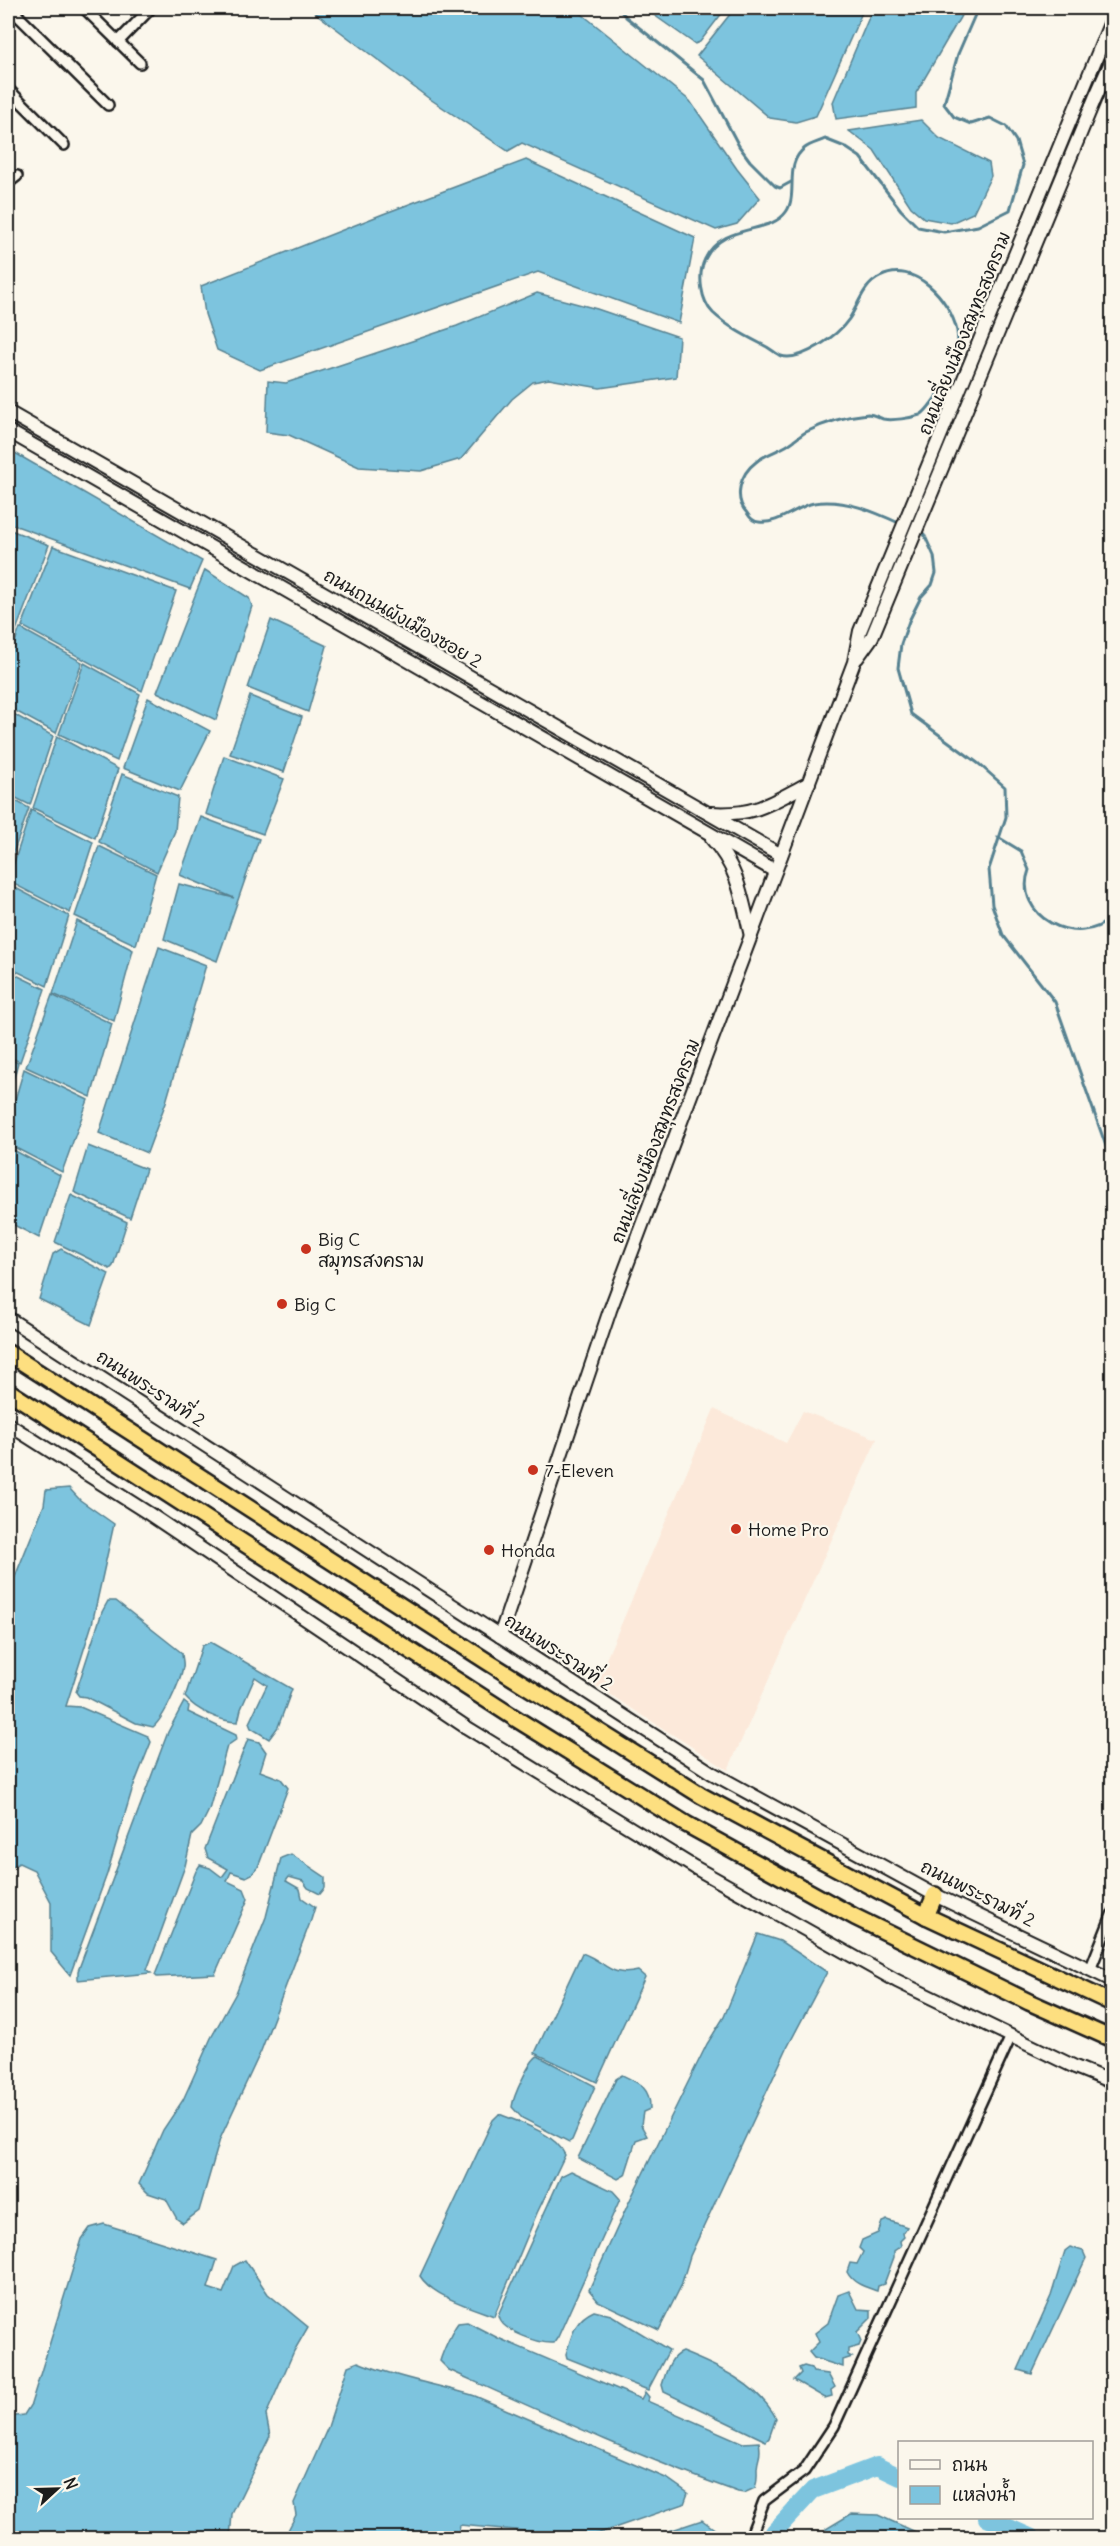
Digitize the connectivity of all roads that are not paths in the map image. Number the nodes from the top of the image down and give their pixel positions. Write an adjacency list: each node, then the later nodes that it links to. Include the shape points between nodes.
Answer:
1 (84, 8): 6 (street)
2 (151, 8): 6 (street)
3 (15, 9): 5 (street); 10 (street)
4 (1113, 19): 16 (main road, ถนนเลี่ยงเมืองสมุทรสงคราม, via 860,631)
5 (8, 22)
6 (118, 42): 8 (street)
7 (1113, 60): 16 (main road, ถนนเลี่ยงเมืองสมุทรสงคราม, via 926,512 872,637)
8 (140, 63)
9 (8, 89): 11 (street)
10 (108, 105)
11 (64, 145)
12 (17, 176): 13 (street)
13 (8, 183)
14 (8, 412): 18 (main road, ถนนถนนผังเมืองซอย 2)
15 (8, 431): 19 (main road, ถนนถนนผังเมืองซอย 2)
16 (854, 662): 17 (main road, ถนนเลี่ยงเมืองสมุทรสงคราม)
17 (809, 783): 20 (main road, via 751,811 737,815); 22 (main road, ถนนเลี่ยงเมืองสมุทรสงคราม)
18 (676, 795): 19 (main road); 20 (main road, ถนนถนนผังเมืองซอย 2)
19 (668, 809): 21 (main road, ถนนถนนผังเมืองซอย 2)
20 (707, 813): 22 (main road, ถนนถนนผังเมืองซอย 2)
21 (704, 830): 23 (main road, ถนนถนนผังเมืองซอย 2); 24 (main road, via 732,864)
22 (781, 855): 23 (main road, ถนนเลี่ยงเมืองสมุทรสงคราม)
23 (775, 871): 24 (main road, ถนนเลี่ยงเมืองสมุทรสงคราม)
24 (751, 936): 29 (main road, ถนนเลี่ยงเมืองสมุทรสงคราม, via 610,1310)
25 (8, 1318): 29 (main road, ถนนพระรามที่ 2)
26 (8, 1353): 32 (highway, via 702,1796)
27 (8, 1391): 37 (highway, via 686,1824 855,1917)
28 (8, 1424): 36 (main road, via 148,1513 466,1727 664,1849 851,1956)
29 (500, 1636): 30 (main road, ถนนพระรามที่ 2, via 712,1773)
30 (935, 1894): 32 (highway); 33 (main road, ถนนพระรามที่ 2)
31 (1113, 1915): 33 (street)
32 (926, 1916): 35 (highway)
33 (1090, 1970): 34 (main road, ถนนพระรามที่ 2)
34 (1113, 1980)
35 (1113, 2003)
36 (1011, 2036): 38 (main road); 39 (street, via 834,2426 804,2471 764,2501)
37 (1113, 2039)
38 (1113, 2082)
39 (750, 2538)

